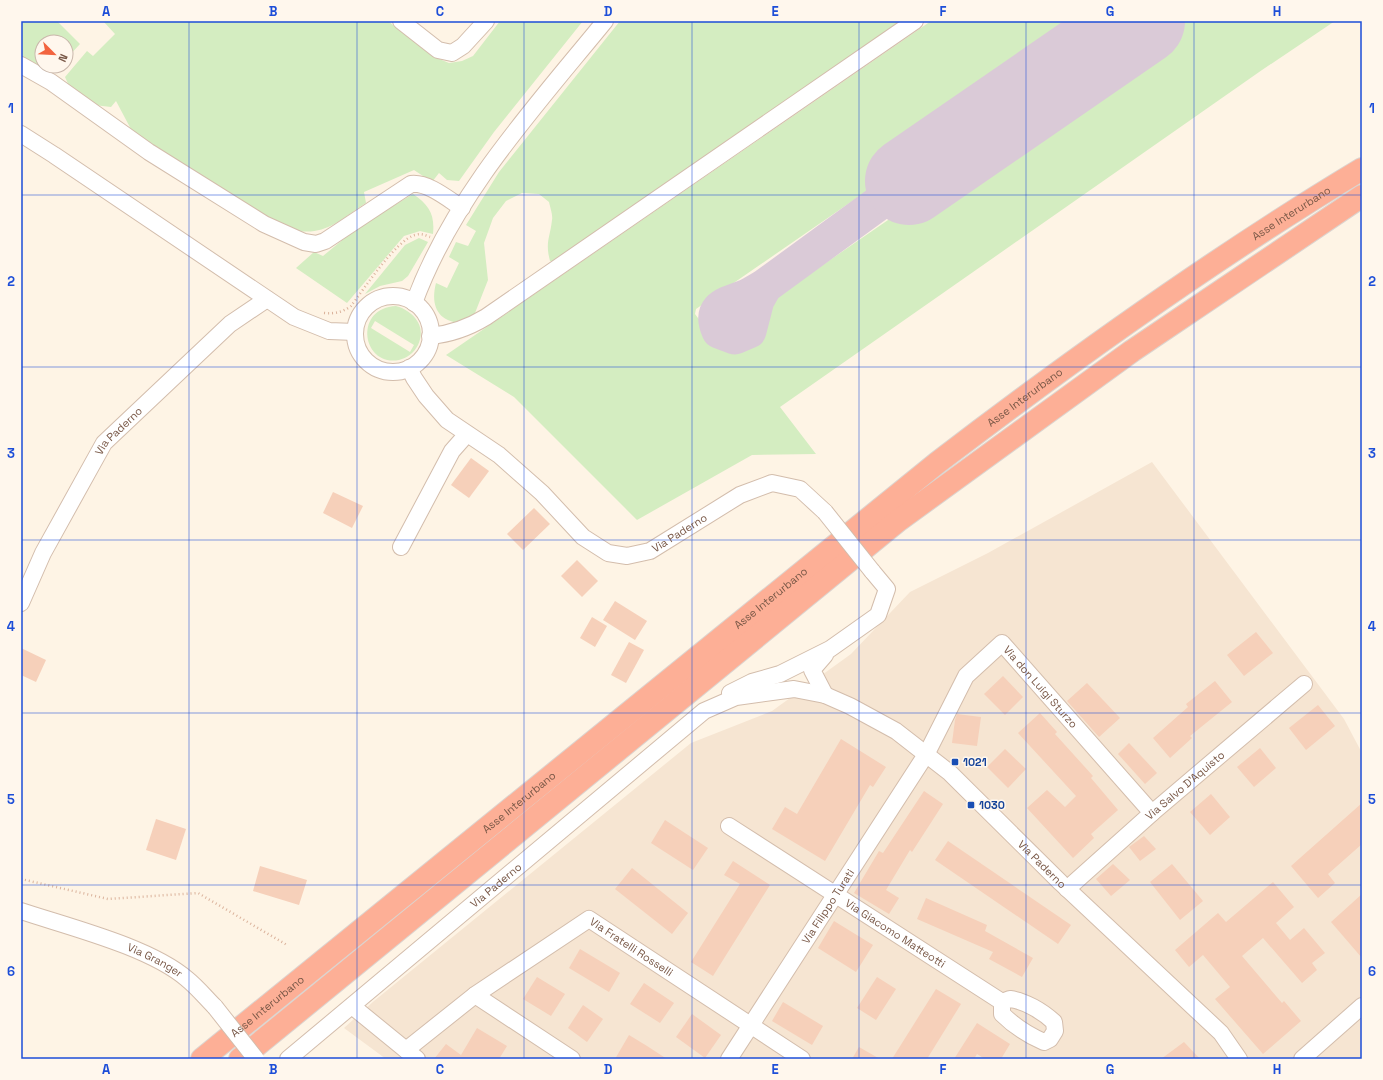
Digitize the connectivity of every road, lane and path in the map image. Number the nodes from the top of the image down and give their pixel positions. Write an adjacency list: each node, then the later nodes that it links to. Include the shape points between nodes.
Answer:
1 (402, 21): 2 (street, via 438,50 452,53 463,46)
2 (486, 21)
3 (605, 21): 9 (street, via 502,149)
4 (915, 21): 15 (street, via 466,329)
5 (21, 65): 9 (street, via 51,82 149,152 264,224 304,242 316,244 325,241 411,184 417,183 435,191)
6 (21, 134): 11 (street)
7 (1362, 169): 42 (highway, Asse Interurbano, via 1178,289 1012,406 937,463)
8 (1362, 196): 43 (highway, Asse Interurbano, via 1132,350 899,520)
9 (462, 208): 10 (street)
10 (441, 242): 12 (street); 13 (path, via 422,234 405,240 344,312)
11 (268, 299): 14 (street, via 309,324 328,331); 19 (street, Via Paderno, via 230,324 104,443 42,553)
12 (414, 303): 14 (street, via 391,296 372,302 361,314); 15 (street, via 427,318)
13 (318, 312)
14 (355, 332): 16 (street, via 357,348 372,366 382,371 394,372)
15 (430, 336): 16 (street, via 424,354)
16 (409, 368): 17 (street, Via Paderno, via 438,410)
17 (467, 434): 18 (street, via 452,451); 20 (street, Via Paderno, bridge, via 499,455 542,493 583,537 608,554 627,556 650,551 740,494 772,483 800,489 825,512 887,589 878,615)
18 (401, 547)
19 (21, 604)
20 (830, 649): 21 (street, Via Paderno); 22 (street, Via Paderno)
21 (812, 670): 24 (street, Via Paderno); 26 (street)
22 (780, 674): 25 (street); 27 (street, Via Paderno, via 735,689)
23 (1304, 684): 29 (street, Via Salvo D'Aquisto)
24 (794, 689): 25 (street, Via Paderno); 26 (street, Via Paderno)
25 (772, 692): 27 (street, Via Paderno, via 736,697)
26 (825, 696): 28 (street, Via Paderno, via 874,718)
27 (704, 711): 38 (street, Via Paderno)
28 (927, 753): 29 (street, Via don Luigi Sturzo, via 966,676 1002,643); 32 (street, Via Paderno); 33 (street, Via Filippo Turati)
29 (1152, 813): 32 (street, Via Salvo D'Aquisto)
30 (730, 826): 33 (street, Via Giacomo Matteotti)
31 (21, 879): 35 (path, via 108,899 198,893)
32 (1067, 889): 49 (street, Via Paderno, via 1221,1033)
33 (835, 895): 37 (street, Via Giacomo Matteotti); 40 (street, Via Filippo Turati)
34 (21, 911): 44 (street, Via Granger, bridge, via 118,943 159,961 187,978 215,1007)
35 (287, 945)
36 (475, 995): 40 (street, Via Fratelli Rosselli, via 589,919); 41 (street, Via Fratelli Rosselli); 46 (street)
37 (1002, 1002)
38 (352, 1006): 41 (street); 45 (street, Via Paderno)
39 (1362, 1006): 50 (street)
40 (750, 1026): 47 (street, Via Filippo Turati); 48 (street, Via Fratelli Rosselli)
41 (412, 1054)
42 (202, 1059)
43 (240, 1059)
44 (256, 1059)
45 (288, 1059)
46 (572, 1059)
47 (729, 1059)
48 (802, 1059)
49 (1239, 1059)
50 (1302, 1059)

